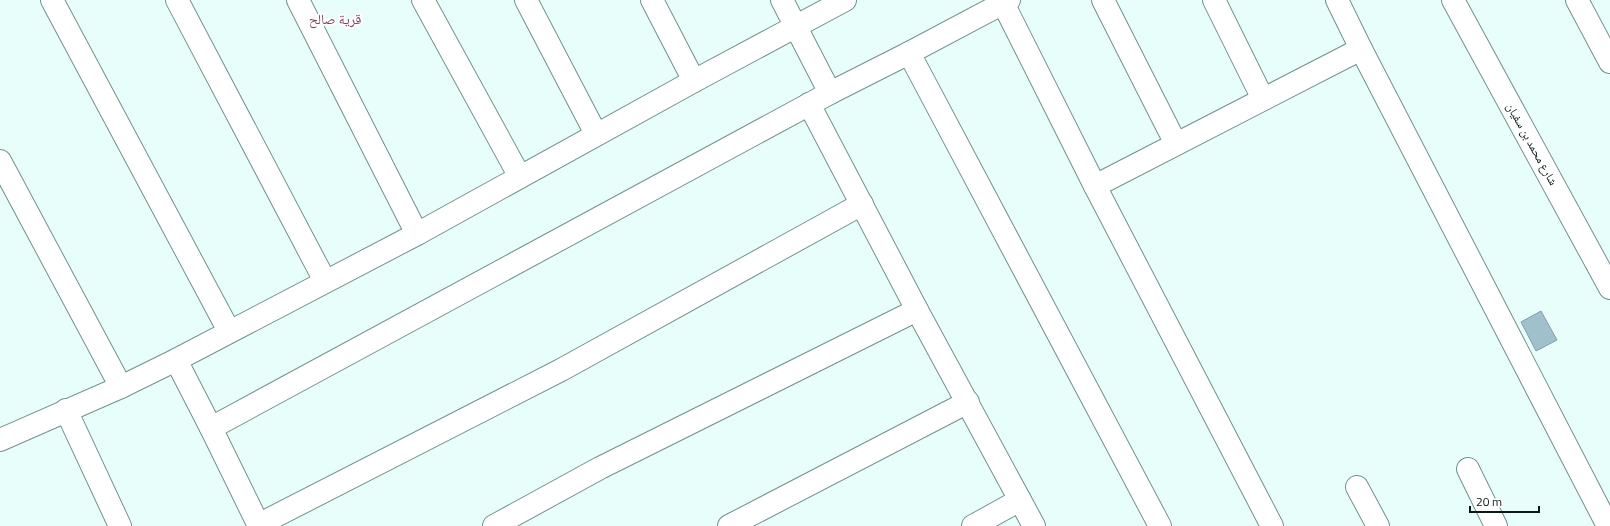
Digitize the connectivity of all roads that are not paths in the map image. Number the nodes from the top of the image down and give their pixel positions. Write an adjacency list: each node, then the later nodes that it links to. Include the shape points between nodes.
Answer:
1 (52, 0): 33 (street)
2 (177, 0): 30 (street)
3 (298, 0): 29 (street)
4 (423, 0): 26 (street)
5 (526, 0): 23 (street)
6 (652, 0): 19 (street)
7 (782, 0): 15 (street)
8 (845, 0): 15 (street)
9 (1102, 0): 24 (street)
10 (1214, 0): 21 (street)
11 (1337, 0): 16 (street)
12 (1453, 0): 31 (street, شارع محمد بن سفيان)
13 (1577, 0): 18 (street)
14 (1006, 2): 17 (street); 27 (street)
15 (796, 26): 19 (street); 20 (street)
16 (1361, 49): 21 (street); 53 (street)
17 (909, 54): 20 (street); 49 (street)
18 (1610, 62)
19 (694, 81): 23 (street)
20 (830, 93): 22 (street)
21 (1263, 100): 24 (street)
22 (809, 104): 28 (street); 38 (street)
23 (596, 134): 26 (street)
24 (1176, 144): 27 (street)
25 (0, 161): 35 (street)
26 (520, 176): 29 (street)
27 (1095, 186): 50 (street)
28 (862, 204): 32 (street); 44 (street, via 561,370)
29 (417, 234): 30 (street)
30 (325, 281): 33 (street)
31 (1610, 288)
32 (917, 310): 36 (street); 45 (street, via 607,465)
33 (229, 331): 34 (street)
34 (176, 360): 35 (street); 38 (street)
35 (121, 387): 37 (street)
36 (968, 402): 42 (street); 46 (street)
37 (66, 410): 39 (street); 43 (street)
38 (211, 428): 44 (street)
39 (0, 440)
40 (1468, 469): 52 (street)
41 (1357, 487): 51 (street)
42 (1020, 500): 47 (street); 48 (street)
43 (120, 526)
44 (259, 526)
45 (494, 526)
46 (729, 526)
47 (973, 526)
48 (1034, 526)
49 (1160, 526)
50 (1272, 526)
51 (1378, 526)
52 (1496, 526)
53 (1608, 526)

